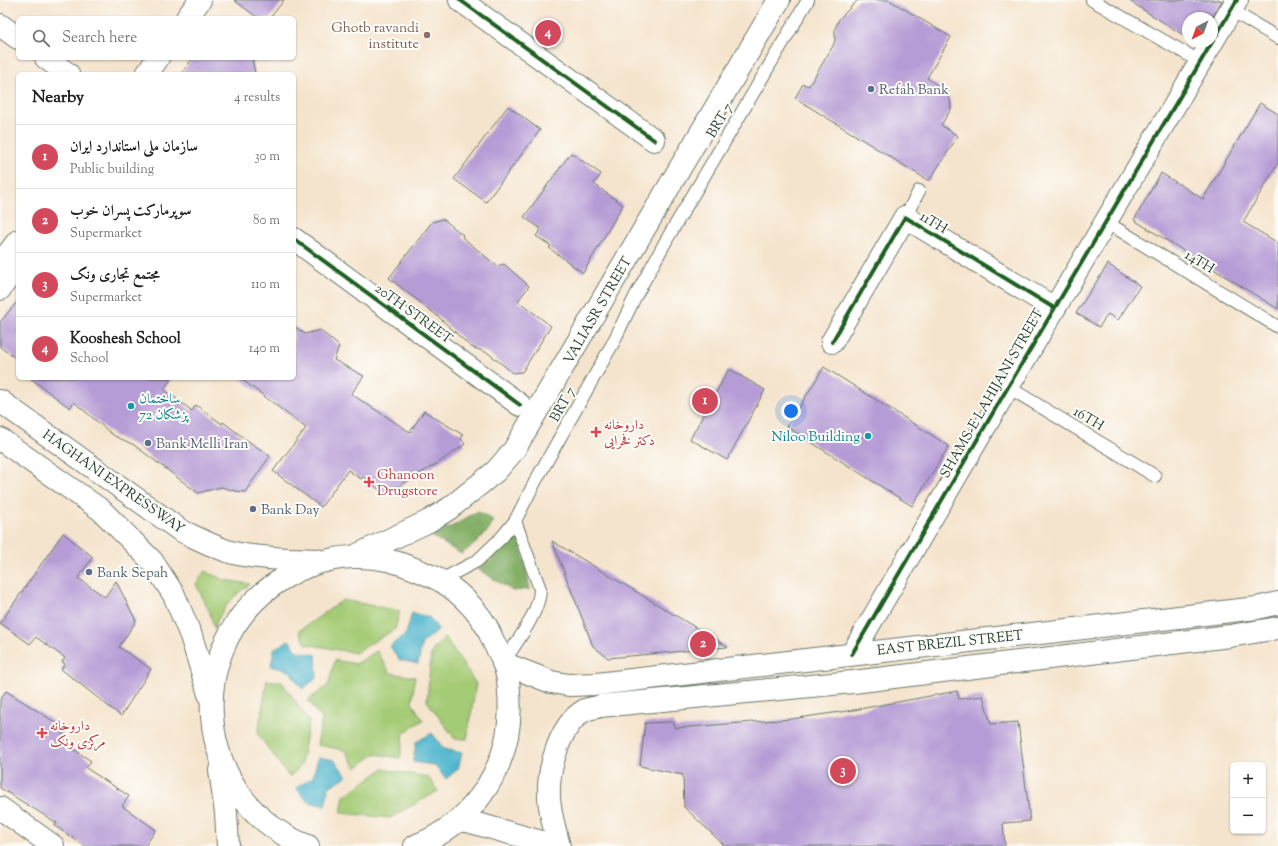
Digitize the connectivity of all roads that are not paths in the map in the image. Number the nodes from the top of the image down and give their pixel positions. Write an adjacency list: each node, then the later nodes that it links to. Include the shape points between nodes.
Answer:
1 (200, 0): 7 (main road)
2 (460, 0): 16 (main road)
3 (779, 0): 34 (main road, VALIASR STREET, via 514,450 496,471 450,508 429,521)
4 (808, 0): 33 (lane, BRT 7, via 667,239)
5 (1092, 0): 13 (lane)
6 (1234, 5): 10 (lane); 13 (main road, SHAMS-E LAHIJANI STREET)
7 (188, 16)
8 (0, 24): 9 (main road)
9 (16, 36)
10 (1278, 38)
11 (49, 60): 14 (main road)
12 (156, 60): 15 (main road)
13 (1201, 62): 19 (main road, SHAMS-E LAHIJANI STREET)
14 (65, 72)
15 (148, 72)
16 (654, 140)
17 (920, 191): 18 (lane)
18 (905, 217): 25 (main road, 11TH); 27 (main road, 11TH)
19 (1106, 222): 25 (main road, SHAMS-E LAHIJANI STREET); 26 (lane, 14TH)
20 (296, 241): 30 (main road, 20TH STREET)
21 (16, 244): 22 (main road)
22 (0, 264)
23 (16, 267): 24 (main road)
24 (0, 289)
25 (1054, 308): 28 (main road, SHAMS-E LAHIJANI STREET)
26 (1278, 327)
27 (832, 342)
28 (1008, 387): 32 (lane, 16TH); 41 (main road, SHAMS-E LAHIJANI STREET)
29 (0, 401): 35 (main road, HAGHANI EXPRESSWAY, via 180,530 234,553 279,559)
30 (520, 405)
31 (0, 439): 43 (main road, via 101,510 152,561 174,595 191,636)
32 (1155, 476)
33 (515, 521): 36 (lane, BRT 7, via 477,561); 42 (lane, via 540,589 540,596 536,609)
34 (352, 557): 35 (main road); 36 (main road, via 378,558 402,563)
35 (328, 561): 43 (main road, via 304,568 282,579 247,609 224,645 217,665)
36 (441, 580): 42 (main road, via 458,593 485,623)
37 (1268, 605): 38 (main road); 40 (main road); 41 (main road, EAST BREZIL STREET)
38 (1278, 617)
39 (1278, 628): 40 (main road, EAST BREZIL STREET)
40 (1230, 636): 53 (main road, EAST BREZIL STREET, via 853,682 600,706 586,710 570,723 562,737 549,780 550,802)
41 (852, 654): 42 (main road, EAST BREZIL STREET, via 597,684 568,685 531,675)
42 (503, 662): 46 (main road, via 510,706 505,749 487,787)
43 (211, 702): 44 (main road, via 212,726)
44 (218, 750): 47 (main road, via 225,770 248,805); 49 (main road)
45 (0, 808): 48 (main road)
46 (460, 819): 51 (main road, via 440,834); 52 (main road)
47 (283, 839): 50 (main road)
48 (54, 846)
49 (228, 846)
50 (308, 846)
51 (415, 846)
52 (556, 846)
53 (559, 846)

